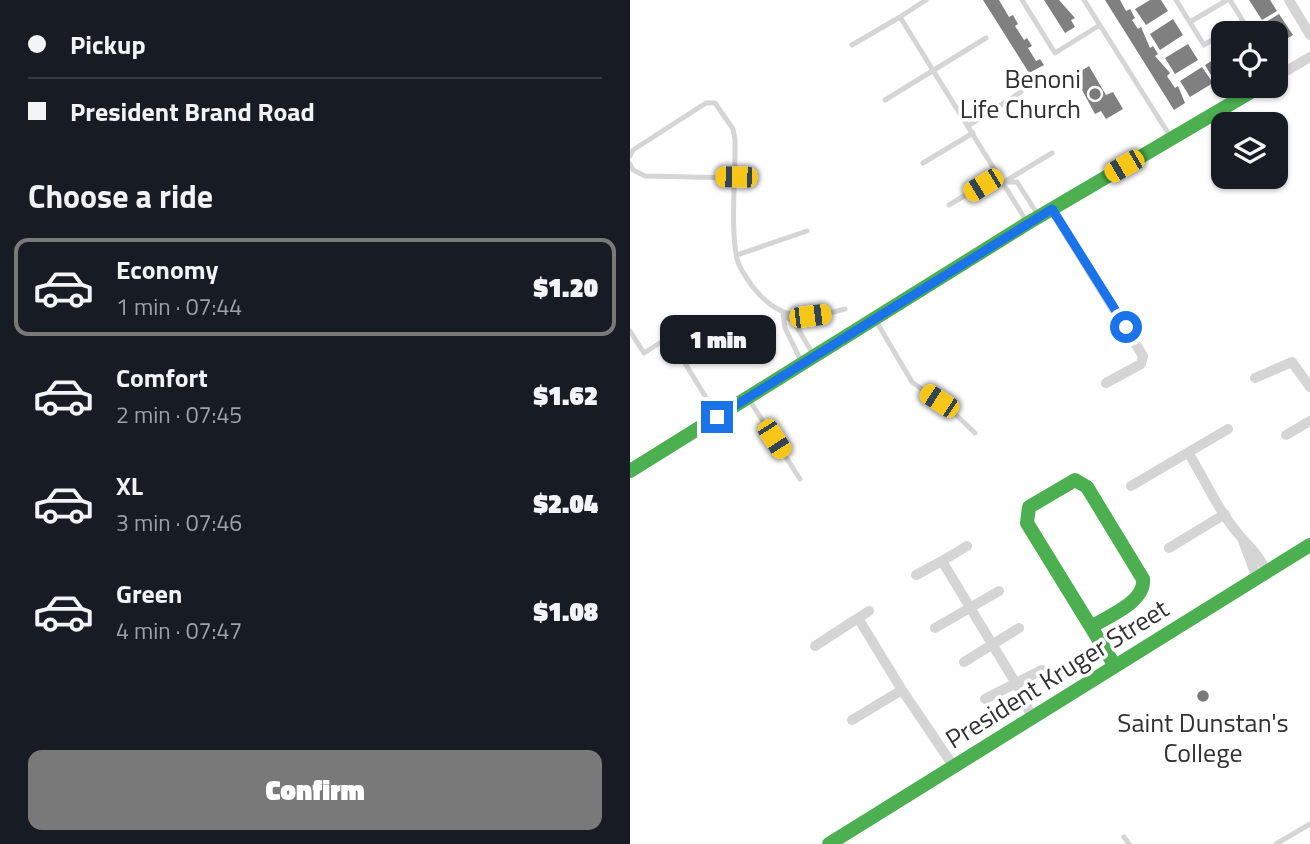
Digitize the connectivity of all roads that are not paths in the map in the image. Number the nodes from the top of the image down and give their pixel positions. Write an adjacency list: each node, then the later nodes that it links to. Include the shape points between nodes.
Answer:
1 (926, 0): 7 (lane)
2 (1022, 0): 10 (lane, via 1055,53)
3 (1084, 0): 10 (lane)
4 (1176, 0): 9 (lane)
5 (1228, 0): 8 (lane); 9 (lane)
6 (1289, 0): 11 (street)
7 (900, 17): 14 (lane); 16 (lane)
8 (1243, 21)
9 (1190, 22): 13 (lane, via 1204,45)
10 (1100, 25): 23 (lane)
11 (1310, 35)
12 (986, 38): 16 (lane)
13 (1211, 41)
14 (852, 45)
15 (1310, 57): 17 (street)
16 (934, 70): 20 (lane); 21 (lane)
17 (1288, 70)
18 (1021, 92): 21 (lane)
19 (1239, 98): 23 (street)
20 (885, 100)
21 (968, 126): 22 (lane)
22 (973, 133): 26 (lane); 28 (lane)
23 (1171, 138): 32 (street)
24 (1052, 153): 30 (lane)
25 (630, 156): 29 (lane, via 706,103 715,103 733,130)
26 (923, 163)
27 (630, 164): 29 (lane, via 645,176)
28 (999, 175): 30 (lane); 31 (lane)
29 (736, 177): 34 (lane)
30 (1004, 182): 32 (lane); 32 (lane, via 1017,181)
31 (949, 205)
32 (1039, 216): 37 (street); 41 (street, via 1143,356 1141,364)
33 (807, 231): 34 (lane)
34 (737, 255): 36 (lane, via 758,293)
35 (845, 309): 36 (lane, via 810,316)
36 (783, 314): 39 (lane, via 785,328); 39 (lane, via 794,322)
37 (875, 318): 39 (street); 47 (lane, via 912,382)
38 (630, 331): 44 (lane, via 643,353 669,337)
39 (808, 360): 43 (street)
40 (1255, 378): 42 (street, via 1292,362)
41 (1106, 383)
42 (1310, 387)
43 (748, 398): 44 (street); 51 (lane)
44 (717, 417): 50 (street)
45 (1310, 421): 48 (street)
46 (1228, 429): 49 (street)
47 (975, 433)
48 (1286, 435)
49 (1189, 453): 52 (street); 53 (street)
50 (630, 471)
51 (800, 479)
52 (1131, 486)
53 (1225, 514): 56 (street); 59 (street)
54 (1310, 545): 59 (street, President Kruger Street)
55 (967, 546): 57 (street)
56 (1169, 548)
57 (942, 561): 58 (street); 61 (street)
58 (916, 575)
59 (1262, 575): 70 (street, President Kruger Street)
60 (999, 591): 61 (street)
61 (970, 608): 65 (street); 67 (street)
62 (869, 611): 63 (street)
63 (858, 618): 68 (street); 73 (street)
64 (1091, 627): 64 (street, via 1026,518 1029,507 1075,480 1087,487 1144,587 1138,597); 70 (street)
65 (934, 628)
66 (1019, 628): 67 (street)
67 (992, 645): 69 (street); 72 (street)
68 (815, 646)
69 (964, 662)
70 (1115, 666): 75 (street, President Kruger Street)
71 (1042, 670): 72 (street)
72 (1016, 683): 74 (street); 75 (street)
73 (902, 690): 76 (street); 77 (street)
74 (985, 699)
75 (1032, 718): 77 (street, President Kruger Street)
76 (852, 720)
77 (954, 766): 80 (street, President Kruger Street)
78 (1310, 824): 82 (lane)
79 (1124, 837): 81 (lane)
80 (829, 844)
81 (1129, 844)
82 (1276, 844)

